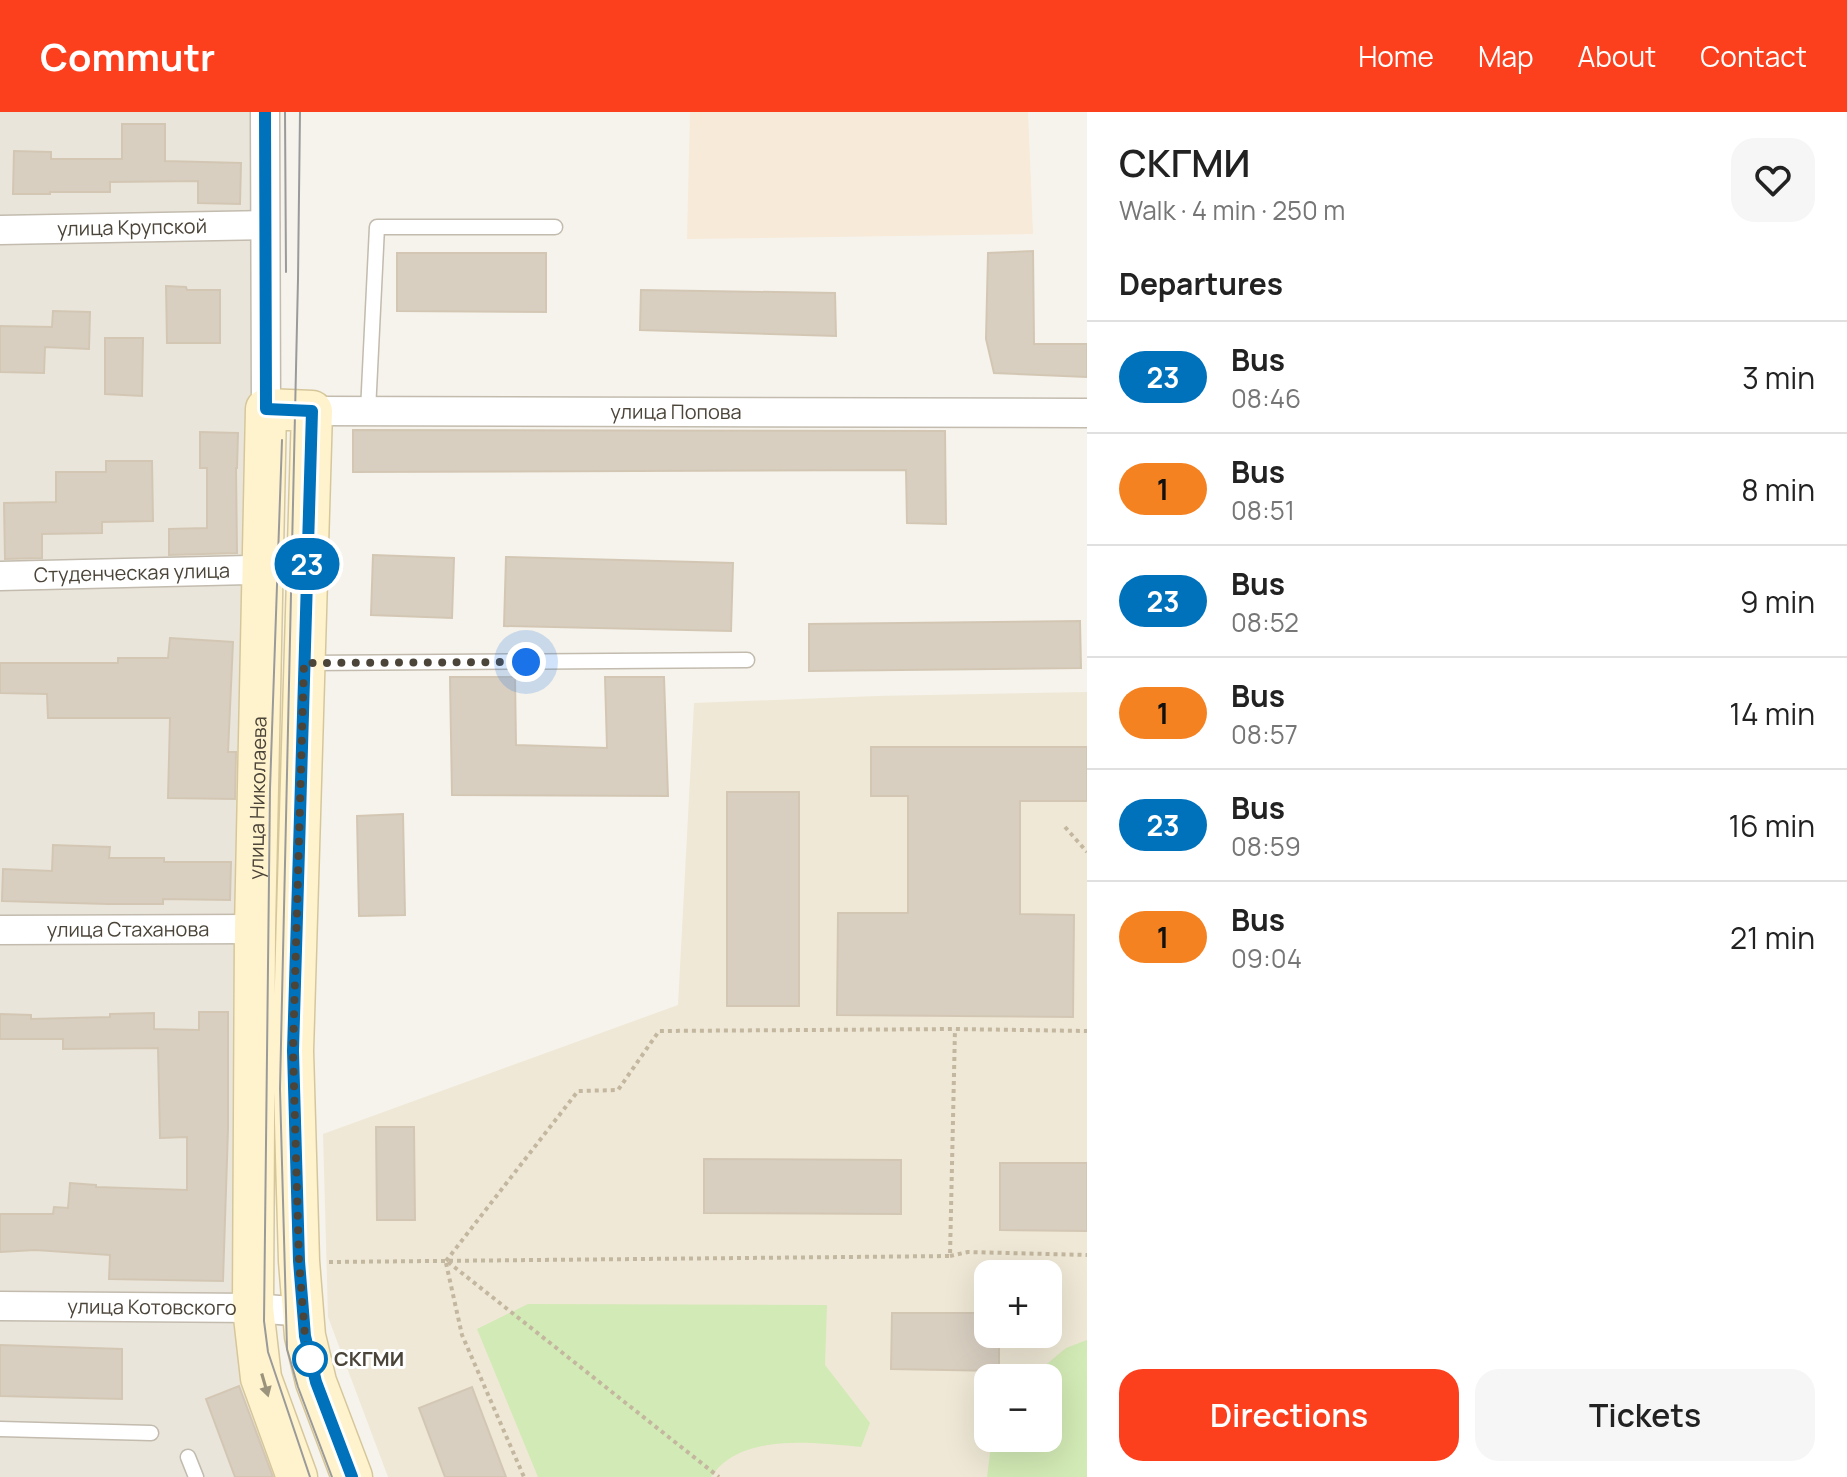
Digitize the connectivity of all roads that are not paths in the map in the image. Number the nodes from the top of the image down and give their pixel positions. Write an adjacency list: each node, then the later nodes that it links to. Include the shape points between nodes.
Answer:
1 (265, 112): 2 (street, улица Николаева)
2 (265, 225): 4 (street, улица Крупской); 5 (street, улица Николаева)
3 (555, 227): 7 (lane, via 377,227)
4 (0, 230)
5 (266, 409): 6 (street, улица Попова); 10 (street, улица Николаева)
6 (312, 411): 7 (street, улица Попова); 12 (street, улица Николаева)
7 (368, 411): 8 (street, улица Попова)
8 (1087, 413)
9 (0, 576): 10 (street, Студенческая улица, via 249,570)
10 (262, 578): 13 (street, улица Николаева)
11 (747, 660): 12 (lane)
12 (304, 663): 17 (street, улица Николаева, via 293,1051)
13 (255, 929): 14 (street, улица Стаханова); 16 (street, улица Николаева)
14 (0, 930)
15 (0, 1306): 16 (street, улица Котовского)
16 (253, 1308): 17 (street, улица Котовского); 22 (street, улица Николаева, one-way to 22, via 261,1378)
17 (304, 1312): 23 (street, улица Николаева, via 316,1382)
18 (0, 1429): 19 (lane)
19 (151, 1433)
20 (188, 1457): 21 (lane)
21 (196, 1477)
22 (297, 1477)
23 (352, 1477)

